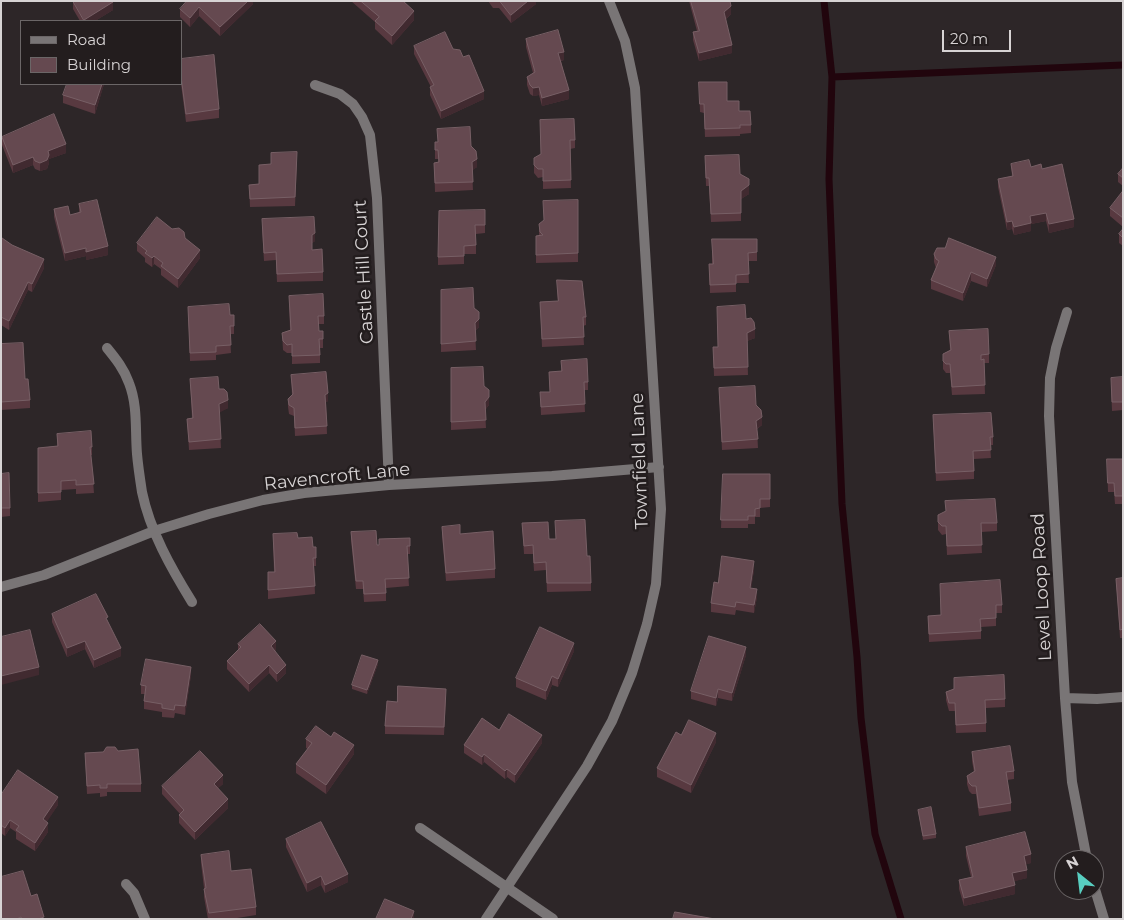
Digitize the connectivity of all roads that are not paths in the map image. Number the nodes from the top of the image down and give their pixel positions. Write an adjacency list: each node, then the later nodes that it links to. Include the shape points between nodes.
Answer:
1 (610, 1): 5 (street, Townfield Lane, via 625,41 636,88)
2 (315, 85): 6 (street, Castle Hill Court, via 340,94 353,104 370,135 377,198)
3 (1067, 312): 11 (street, Level Loop Road, via 1050,378 1049,416)
4 (107, 348): 7 (street, via 122,366 136,406 137,454 143,493)
5 (659, 466): 6 (street, Ravencroft Lane); 15 (street, Townfield Lane, via 661,509 656,584 632,673 612,721 587,766)
6 (389, 486): 7 (street, Ravencroft Lane, via 263,500)
7 (154, 531): 8 (street, Ravencroft Lane, via 44,575); 9 (street)
8 (1, 587)
9 (192, 602)
10 (1123, 697): 11 (street)
11 (1065, 698): 13 (street, Level Loop Road, via 1072,782)
12 (420, 828): 15 (street)
13 (1085, 850)
14 (126, 884): 17 (street, via 134,893)
15 (507, 887): 18 (street, Townfield Lane); 19 (street)
16 (1098, 900): 20 (street)
17 (145, 919)
18 (486, 919)
19 (553, 919)
20 (1104, 919)

